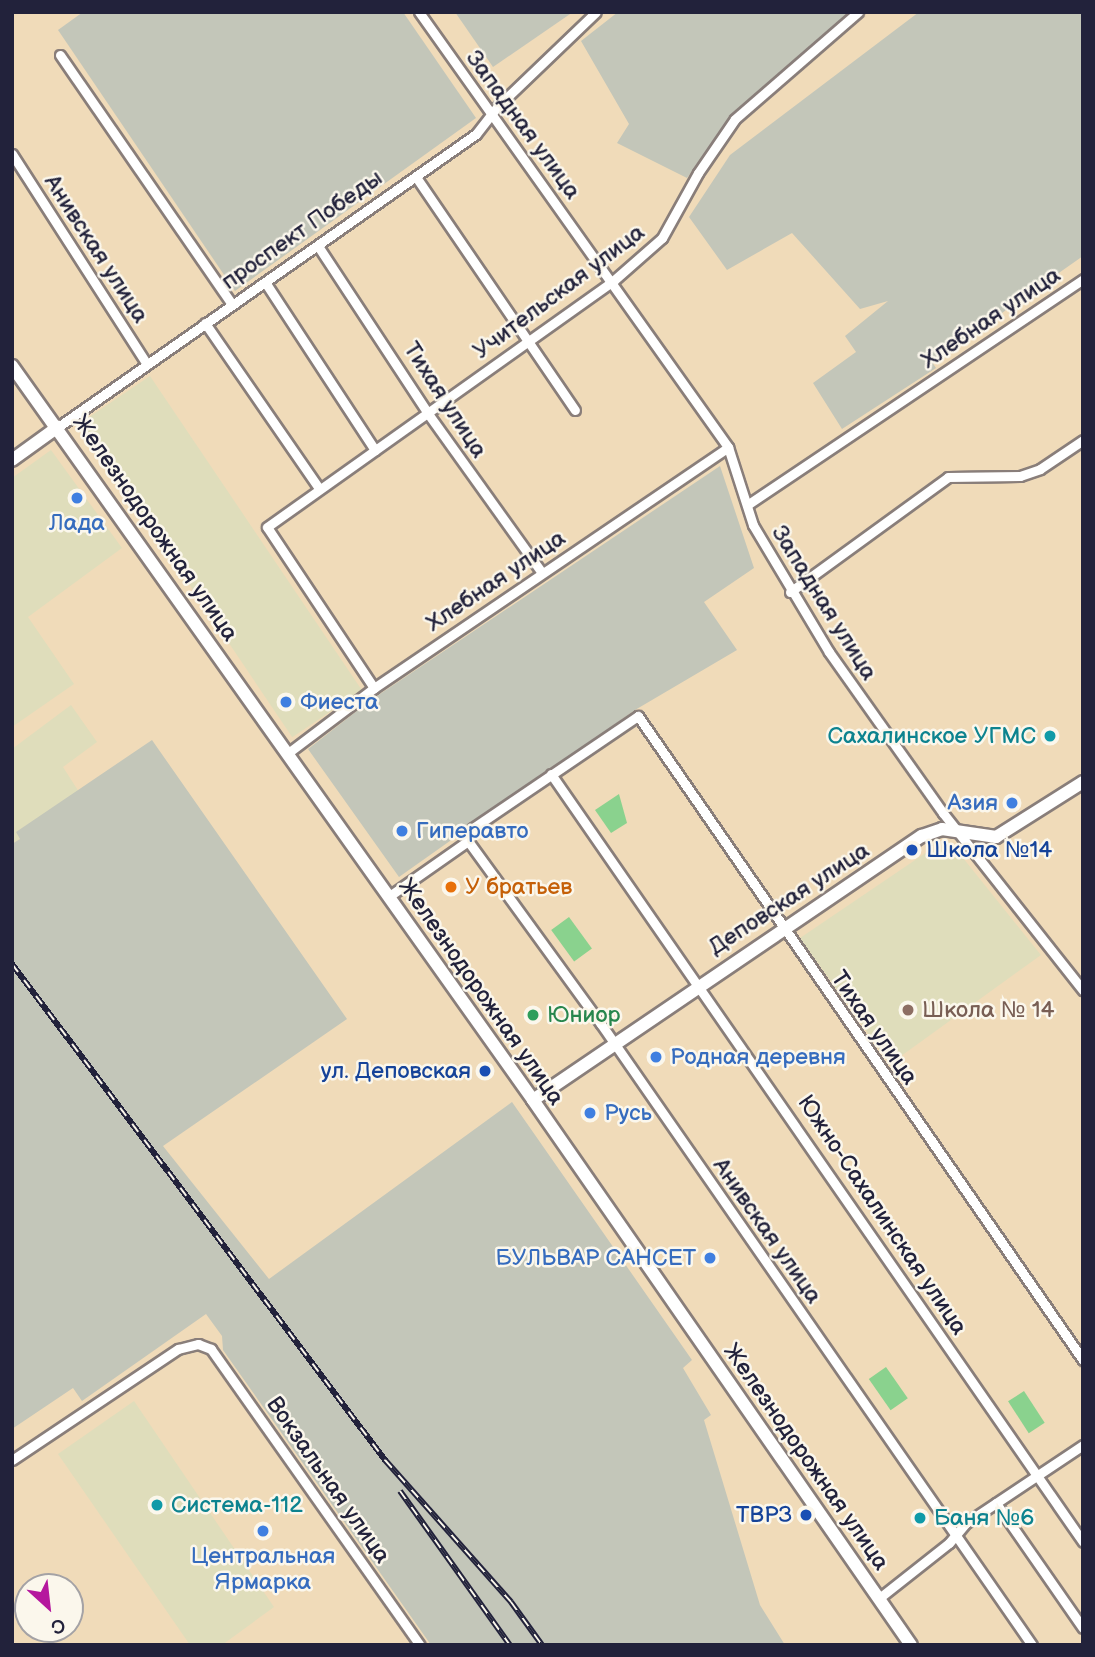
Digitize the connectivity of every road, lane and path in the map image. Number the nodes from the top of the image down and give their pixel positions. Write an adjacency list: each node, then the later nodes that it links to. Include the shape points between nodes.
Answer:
1 (419, 12): 5 (street, Западная улица)
2 (596, 12): 5 (street, проспект Победы, via 499,105)
3 (858, 12): 10 (street, Учительская улица, via 735,119 662,238)
4 (60, 55): 12 (street)
5 (492, 119): 7 (street, проспект Победы); 10 (street, Западная улица)
6 (12, 154): 15 (street, Анивская улица)
7 (416, 177): 8 (street, проспект Победы); 14 (street)
8 (318, 246): 11 (street, проспект Победы); 18 (street, Тихая улица)
9 (1083, 279): 25 (street, Хлебная улица)
10 (613, 281): 14 (street, Учительская улица); 21 (street, Западная улица)
11 (265, 282): 12 (street, проспект Победы); 22 (street)
12 (232, 304): 13 (street, проспект Победы)
13 (205, 323): 15 (street, проспект Победы); 24 (street)
14 (529, 340): 17 (street); 18 (street, Учительская улица)
15 (146, 364): 19 (street, проспект Победы)
16 (12, 366): 19 (main road, Железнодорожная улица)
17 (575, 410)
18 (429, 415): 22 (street, Учительская улица); 26 (street, Тихая улица)
19 (58, 427): 23 (main road, проспект Победы); 29 (main road, Железнодорожная улица)
20 (1083, 440): 27 (street, via 1040,469 1020,476 948,477)
21 (729, 447): 25 (street, Западная улица); 26 (street, Хлебная улица)
22 (375, 450): 24 (street, Учительская улица)
23 (12, 460)
24 (319, 488): 28 (street, Учительская улица, via 267,527)
25 (747, 505): 27 (street, Западная улица)
26 (542, 573): 28 (street, Хлебная улица)
27 (790, 592): 32 (street, Западная улица)
28 (374, 688): 29 (street, Хлебная улица)
29 (288, 753): 34 (main road, Железнодорожная улица)
30 (551, 774): 33 (street, via 473,828); 35 (street, Тихая улица, via 638,716); 36 (street, Южно-Сахалинская улица)
31 (1083, 782): 32 (main road, Деповская улица, via 1007,832 983,837)
32 (958, 831): 35 (main road, Деповская улица, via 922,836); 37 (street, Западная улица)
33 (468, 841): 34 (street); 38 (street, Анивская улица)
34 (388, 897): 39 (main road, Железнодорожная улица)
35 (782, 929): 36 (main road, Деповская улица); 40 (street, Тихая улица)
36 (698, 985): 38 (main road, Деповская улица); 43 (street, Южно-Сахалинская улица)
37 (1083, 990)
38 (614, 1044): 39 (main road, Деповская улица); 45 (street, Анивская улица)
39 (533, 1100): 47 (main road, Железнодорожная улица)
40 (1083, 1360)
41 (1083, 1445): 43 (street)
42 (12, 1460): 49 (street, Вокзальная улица, via 178,1349 198,1344 217,1356)
43 (1037, 1476): 44 (street); 46 (street, Южно-Сахалинская улица)
44 (996, 1503): 45 (street); 48 (street)
45 (956, 1534): 47 (street); 51 (street, Анивская улица)
46 (1083, 1542)
47 (878, 1599): 50 (main road, Железнодорожная улица)
48 (1083, 1628)
49 (421, 1645)
50 (911, 1645)
51 (1032, 1645)

